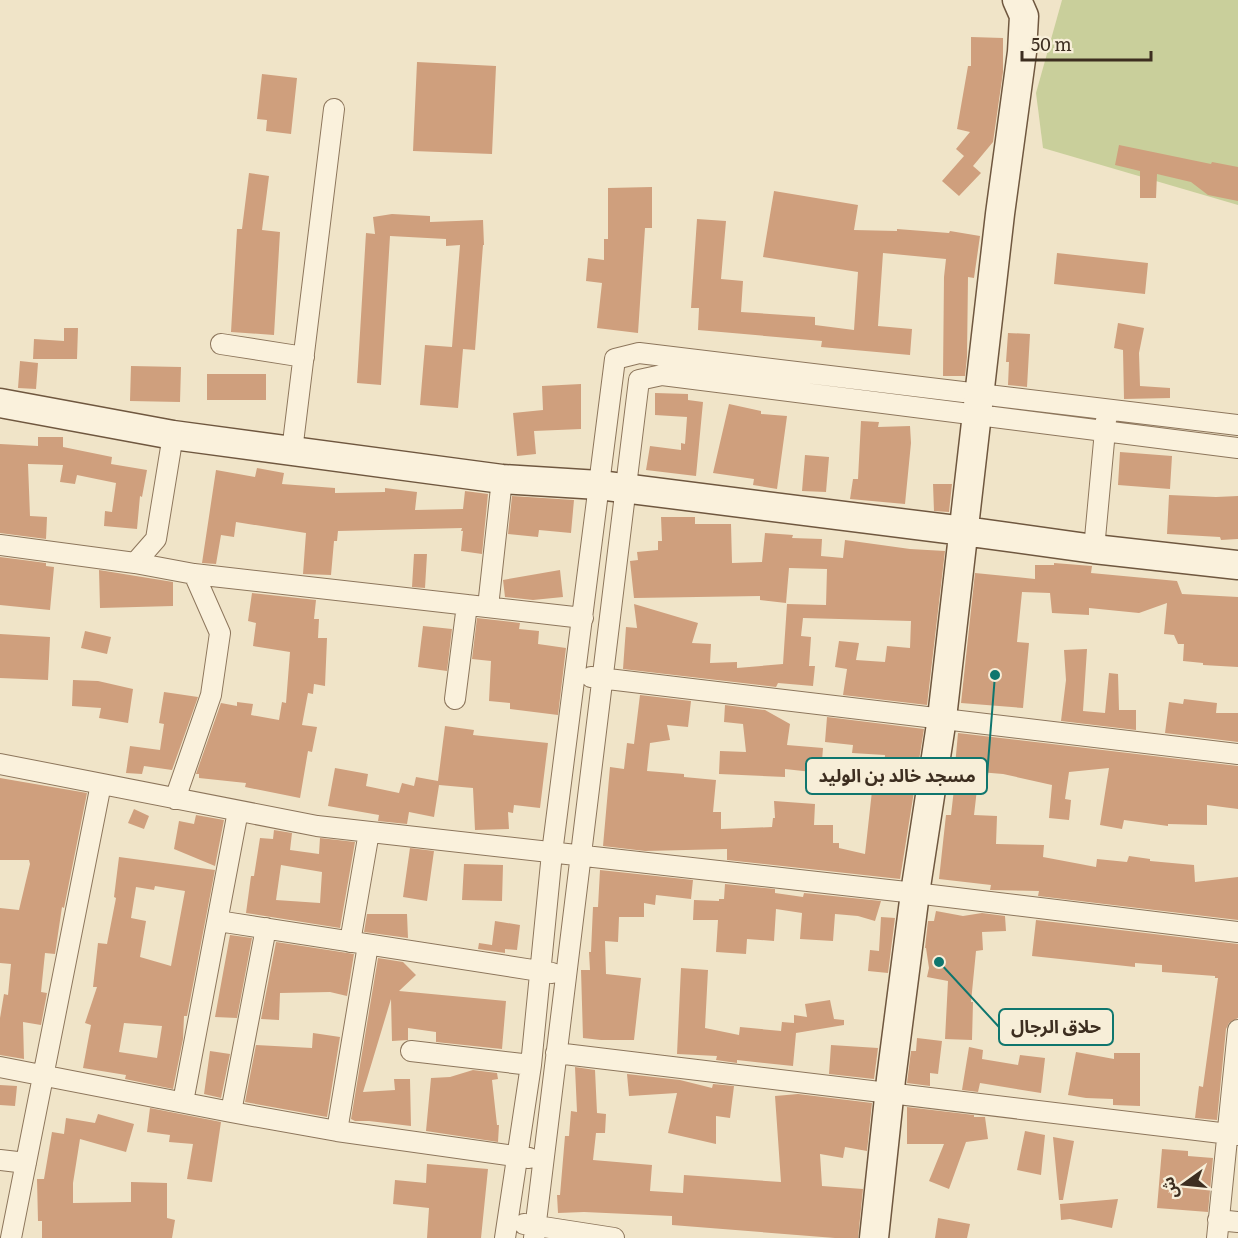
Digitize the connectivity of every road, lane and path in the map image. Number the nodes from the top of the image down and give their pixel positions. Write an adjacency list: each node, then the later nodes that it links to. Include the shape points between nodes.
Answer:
1 (1017, 0): 6 (street, via 1024,16 1022,52)
2 (334, 109): 4 (street)
3 (221, 344): 4 (street)
4 (304, 357): 12 (street)
5 (0, 403): 10 (street)
6 (978, 405): 7 (street); 9 (street); 14 (street, via 662,375 639,380); 14 (street, via 639,353 615,359); 15 (street)
7 (1107, 410): 8 (street); 9 (street)
8 (1238, 425)
9 (1105, 431): 11 (street); 17 (street)
10 (173, 435): 12 (street); 18 (street, via 156,539)
11 (1238, 448)
12 (292, 451): 13 (street)
13 (502, 479): 14 (street); 22 (street)
14 (612, 487): 15 (street); 23 (street); 25 (street)
15 (964, 531): 17 (street); 27 (street)
16 (0, 545): 18 (street)
17 (1094, 549): 19 (street)
18 (135, 563): 20 (street)
19 (1238, 565)
20 (194, 574): 21 (street); 31 (street, via 220,633 212,696)
21 (467, 605): 22 (street); 26 (street)
22 (488, 608): 23 (street)
23 (583, 618): 24 (street)
24 (575, 675): 25 (street); 34 (street)
25 (602, 678): 27 (street); 35 (street)
26 (455, 699)
27 (942, 718): 28 (street); 36 (street)
28 (1238, 754)
29 (0, 764): 30 (street)
30 (101, 784): 31 (street); 48 (street)
31 (175, 799): 32 (street)
32 (238, 811): 33 (street); 37 (street)
33 (369, 832): 34 (street); 40 (street)
34 (552, 853): 35 (street); 41 (street)
35 (581, 855): 36 (street); 42 (street)
36 (915, 893): 39 (street); 49 (street)
37 (218, 921): 38 (street); 50 (street)
38 (266, 928): 40 (street); 51 (street)
39 (1238, 932)
40 (359, 943): 41 (street); 52 (street)
41 (540, 971): 42 (street); 46 (street)
42 (566, 976): 45 (street)
43 (1238, 1030): 53 (street)
44 (411, 1051): 46 (street)
45 (556, 1053): 49 (street); 56 (street)
46 (531, 1065): 54 (street)
47 (0, 1067): 48 (street)
48 (43, 1077): 50 (street); 57 (street)
49 (890, 1093): 53 (street); 63 (street)
50 (183, 1102): 51 (street)
51 (231, 1112): 52 (street)
52 (337, 1131): 54 (street)
53 (1233, 1134): 58 (street)
54 (517, 1155): 56 (street); 59 (street)
55 (0, 1160): 57 (street)
56 (544, 1161): 60 (street)
57 (26, 1163): 61 (street)
58 (1224, 1227)
59 (506, 1230): 60 (street)
60 (534, 1232): 62 (street)
61 (11, 1238)
62 (614, 1238)
63 (874, 1238)

